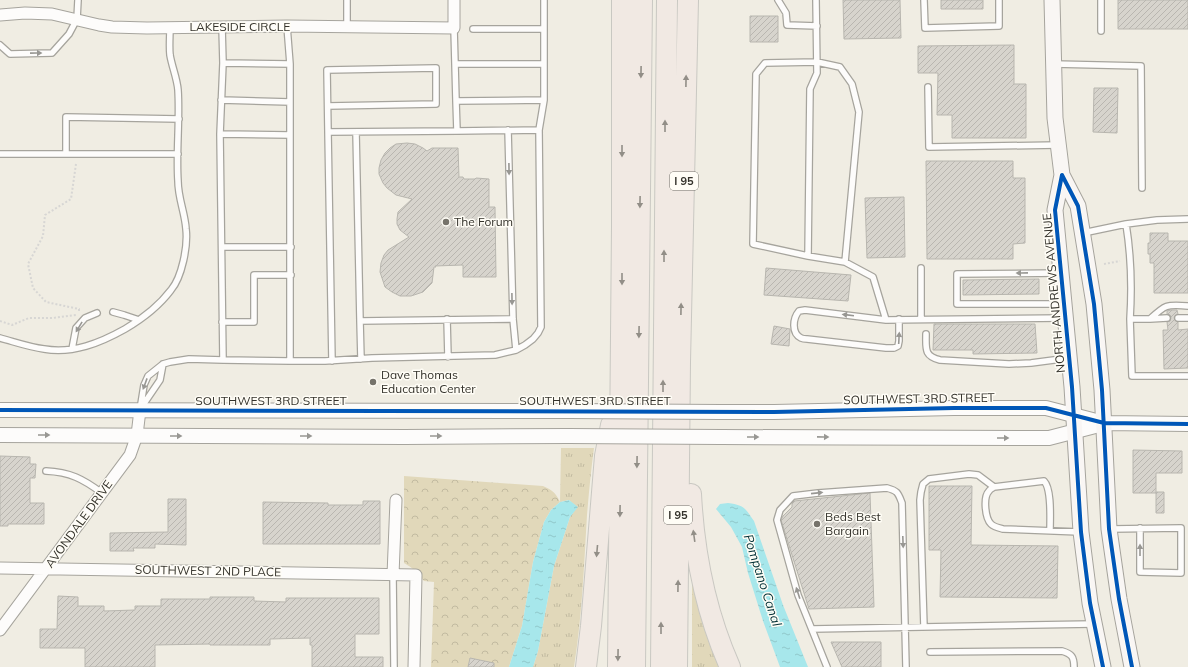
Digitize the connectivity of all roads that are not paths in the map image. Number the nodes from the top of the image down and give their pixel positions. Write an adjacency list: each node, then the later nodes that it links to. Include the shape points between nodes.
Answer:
1 (78, 0): 16 (lane)
2 (347, 0): 21 (lane)
3 (454, 0): 22 (street)
4 (544, 0): 24 (lane)
5 (622, 0): 92 (highway, one-way to 92)
6 (642, 0): 123 (highway, one-way to 123)
7 (667, 0): 124 (highway, one-way to 7)
8 (688, 0): 90 (highway, I 95, one-way to 8)
9 (778, 0): 19 (lane, via 786,13 787,25)
10 (816, 0): 19 (lane)
11 (924, 0): 12 (lane, via 925,28 999,26)
12 (998, 0)
13 (1052, 0): 32 (main road, NORTH ANDREWS AVENUE)
14 (1101, 0): 25 (lane)
15 (0, 15): 16 (street, LAKESIDE CIRCLE, via 38,13)
16 (77, 19): 20 (street, LAKESIDE CIRCLE, via 112,27); 26 (lane, one-way to 16, via 10,54 52,53 69,34)
17 (222, 26): 18 (street, LAKESIDE CIRCLE); 20 (street, LAKESIDE CIRCLE); 28 (lane)
18 (287, 26): 21 (street, LAKESIDE CIRCLE); 29 (lane)
19 (817, 26): 27 (lane)
20 (170, 27): 39 (lane, via 170,54 178,88)
21 (347, 27): 22 (street, LAKESIDE CIRCLE)
22 (454, 28): 30 (lane)
23 (473, 29): 24 (lane)
24 (544, 29): 31 (lane)
25 (1101, 31)
26 (0, 45)
27 (816, 62): 58 (lane, via 816,73 810,89); 58 (lane, via 765,63 756,74 753,244); 59 (lane, via 840,67 852,84 859,112)
28 (223, 63): 29 (lane); 34 (lane)
29 (290, 64): 37 (lane)
30 (455, 64): 31 (lane); 36 (lane)
31 (544, 64): 35 (lane)
32 (1054, 64): 47 (main road, NORTH ANDREWS AVENUE); 52 (lane, via 1141,66)
33 (928, 87): 47 (lane, via 929,147)
34 (221, 100): 37 (lane); 45 (lane)
35 (544, 100): 36 (lane); 41 (lane)
36 (456, 101): 42 (lane)
37 (290, 102): 46 (lane)
38 (328, 106): 38 (lane, via 327,70 436,68 436,104); 43 (lane)
39 (180, 118): 49 (lane, via 66,117); 50 (lane)
40 (508, 130): 41 (lane); 42 (lane); 71 (lane, one-way to 71)
41 (539, 130): 83 (lane, via 541,327 533,339)
42 (457, 131): 44 (lane)
43 (328, 132): 44 (lane); 89 (lane)
44 (356, 132): 78 (lane)
45 (220, 134): 46 (lane); 56 (lane)
46 (290, 135): 57 (lane)
47 (1058, 145): 51 (main road, NORTH ANDREWS AVENUE)
48 (0, 154): 49 (lane)
49 (66, 154): 50 (lane)
50 (178, 154): 76 (lane, via 178,192 186,230 183,264 172,289)
51 (1062, 175): 55 (main road, NORTH ANDREWS AVENUE, via 1078,206); 61 (main road, NORTH ANDREWS AVENUE, via 1055,210)
52 (1142, 188)
53 (1188, 219): 54 (lane)
54 (1126, 224): 55 (lane); 74 (lane, via 1129,240)
55 (1083, 233): 97 (main road, NORTH ANDREWS AVENUE, via 1101,374)
56 (222, 247): 57 (lane); 79 (lane)
57 (291, 247): 62 (lane)
58 (808, 256): 59 (lane)
59 (845, 262): 77 (lane, via 873,277)
60 (921, 268): 73 (lane)
61 (1061, 273): 64 (main road, NORTH ANDREWS AVENUE); 64 (lane, one-way to 64, via 957,274 958,304)
62 (291, 275): 79 (lane, via 254,275 254,322); 88 (lane)
63 (1188, 306): 75 (lane, via 1164,306)
64 (1065, 311): 73 (lane); 85 (main road, NORTH ANDREWS AVENUE)
65 (113, 312): 76 (lane)
66 (97, 313): 82 (lane, one-way to 82, via 85,318 76,328)
67 (1167, 318): 75 (lane)
68 (1178, 318): 69 (lane)
69 (1188, 318)
70 (447, 319): 71 (lane); 78 (lane); 84 (lane)
71 (512, 319): 83 (lane)
72 (899, 319): 73 (lane); 77 (lane); 77 (lane, one-way to 72, via 806,310 799,311 794,322 796,334 800,338 894,348 898,346 899,341)
73 (921, 319)
74 (1130, 319): 75 (lane); 93 (lane, via 1132,376)
75 (1150, 319)
76 (139, 320): 82 (lane, via 109,338)
77 (886, 320)
78 (360, 321): 86 (lane)
79 (222, 322): 87 (lane)
80 (926, 334): 85 (lane, via 928,354 940,360 1010,364)
81 (0, 338): 82 (lane, via 57,351)
82 (72, 349)
83 (516, 350): 84 (lane, via 495,355)
84 (448, 357): 86 (lane)
85 (1069, 358): 96 (main road, NORTH ANDREWS AVENUE)
86 (361, 359): 89 (lane)
87 (223, 360): 88 (lane); 91 (lane, via 189,359)
88 (290, 361): 89 (lane)
89 (332, 361)
90 (680, 362): 125 (highway, I 95, one-way to 90); 126 (highway, one-way to 90, via 710,611 696,549)
91 (163, 364): 95 (lane, via 160,380); 95 (lane, one-way to 95, via 148,376)
92 (621, 374): 121 (highway, one-way to 121, via 605,456); 122 (highway, one-way to 122)
93 (1188, 376)
94 (0, 410): 95 (street, SOUTHWEST 3RD STREET)
95 (140, 410): 96 (street, SOUTHWEST 3RD STREET, bridge, via 720,412 1046,408); 101 (street, AVONDALE DRIVE)
96 (1074, 415): 97 (street, SOUTHWEST 3RD STREET); 99 (main road, NORTH ANDREWS AVENUE)
97 (1104, 424): 98 (street, SOUTHWEST 3RD STREET); 99 (street, SOUTHWEST 3RD STREET); 107 (main road, NORTH ANDREWS AVENUE)
98 (1188, 424)
99 (1075, 431): 101 (street, SOUTHWEST 3RD STREET, one-way to 99, bridge, via 1049,438); 109 (main road, NORTH ANDREWS AVENUE)
100 (0, 435): 101 (street, SOUTHWEST 3RD STREET, one-way to 101)
101 (137, 435): 104 (street, AVONDALE DRIVE, via 130,455)
102 (46, 471): 104 (lane, via 59,471 71,475)
103 (994, 487): 108 (lane, via 986,498 988,520 993,526 1003,529); 108 (lane, via 1044,481 1048,484); 114 (lane, via 978,475 969,474 929,479 923,484 920,500)
104 (102, 493): 111 (street, AVONDALE DRIVE)
105 (396, 500): 112 (street)
106 (1140, 528): 106 (lane, one-way to 106, via 1180,528 1181,573 1140,572); 107 (lane)
107 (1109, 529): 131 (main road, NORTH ANDREWS AVENUE, via 1118,599)
108 (1050, 531): 109 (lane)
109 (1081, 532): 113 (main road, NORTH ANDREWS AVENUE)
110 (0, 568): 111 (street, SOUTHWEST 2ND PLACE)
111 (46, 568): 112 (street, SOUTHWEST 2ND PLACE); 117 (street, AVONDALE DRIVE)
112 (393, 575): 119 (lane); 120 (street, SOUTHWEST 2ND PLACE, via 416,575)
113 (1094, 624): 114 (lane); 130 (main road, NORTH ANDREWS AVENUE)
114 (924, 627): 115 (lane)
115 (906, 628): 116 (lane); 116 (lane, one-way to 115, via 798,595 776,520 780,510 792,496 887,488 898,493 902,503); 128 (lane)
116 (812, 629): 127 (lane)
117 (0, 630)
118 (930, 652): 129 (lane, via 1062,651 1072,656)
119 (394, 667)
120 (414, 667)
121 (586, 667)
122 (618, 667)
123 (635, 667)
124 (661, 667)
125 (677, 667)
126 (730, 667)
127 (827, 667)
128 (906, 667)
129 (1074, 667)
130 (1103, 667)
131 (1132, 667)

